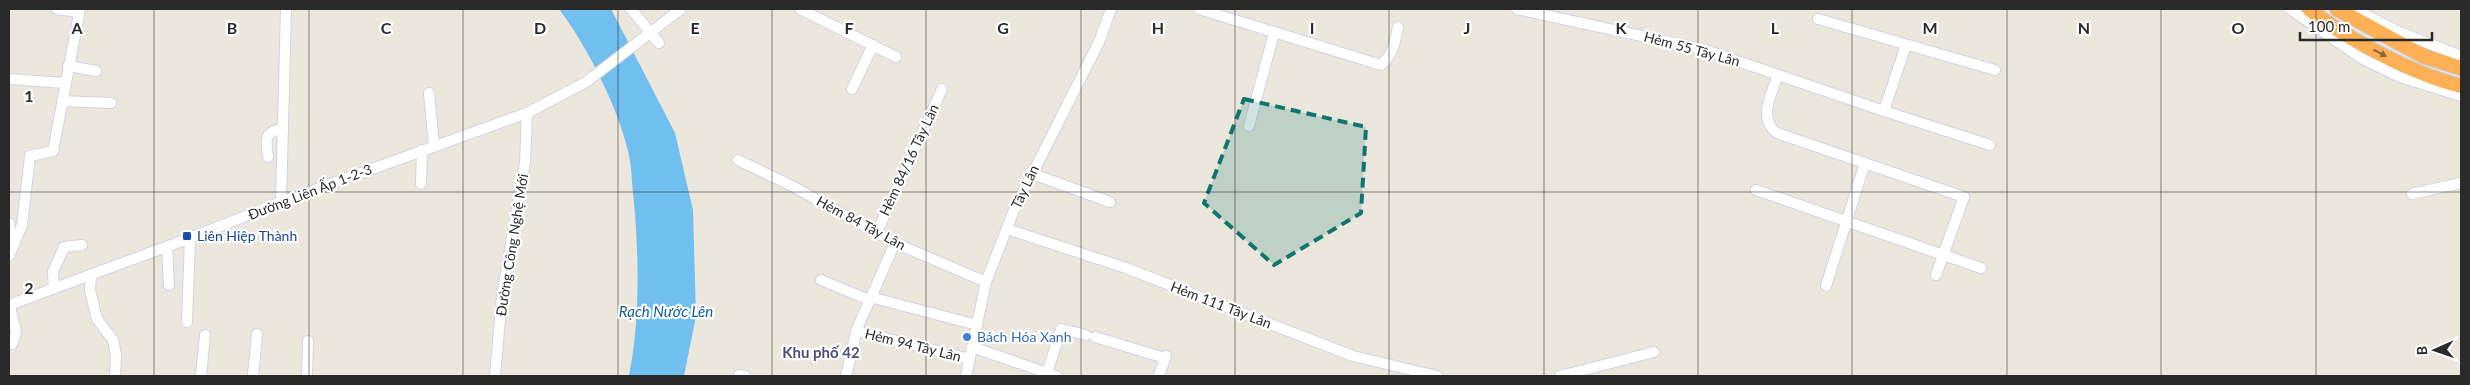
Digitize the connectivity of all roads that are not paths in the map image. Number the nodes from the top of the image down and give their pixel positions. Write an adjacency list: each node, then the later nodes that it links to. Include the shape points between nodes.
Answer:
1 (57, 9): 13 (street)
2 (286, 9): 40 (street)
3 (631, 9): 16 (street)
4 (681, 9): 16 (street, Đường Liên Ấp 1-2-3)
5 (800, 9): 20 (street)
6 (1111, 9): 47 (street, Tây Lân, via 1099,42)
7 (1200, 9): 17 (street)
8 (1517, 9): 27 (street, Hẻm 55 Tây Lân, via 1702,49)
9 (2290, 9): 34 (street, via 2361,58 2400,77)
10 (2309, 9): 30 (highway, one-way to 30, via 2375,51 2416,71)
11 (2337, 9): 24 (highway, via 2423,56)
12 (2354, 9): 21 (street, via 2400,32)
13 (80, 10): 23 (street)
14 (1818, 19): 19 (street)
15 (1398, 27): 17 (street, via 1389,58 1381,65)
16 (651, 31): 18 (street); 38 (street, Đường Liên Ấp 1-2-3, via 594,77)
17 (1274, 33): 39 (street)
18 (659, 43)
19 (1906, 44): 25 (street); 37 (street)
20 (873, 45): 22 (street); 31 (street)
21 (2461, 56)
22 (896, 57)
23 (68, 66): 26 (street); 29 (street)
24 (2461, 68)
25 (1995, 70)
26 (96, 71)
27 (1778, 75): 37 (street, Hẻm 55 Tây Lân); 46 (street, via 1766,112 1771,129)
28 (9, 79): 29 (street)
29 (66, 83): 35 (street)
30 (2461, 86)
31 (852, 89)
32 (942, 89): 57 (street, Hẻm 84/16 Tây Lân)
33 (429, 93): 41 (street)
34 (2461, 96)
35 (62, 101): 36 (street); 62 (street, via 53,151 30,156 22,225)
36 (111, 103)
37 (1884, 111): 42 (street, Hẻm 55 Tây Lân)
38 (527, 113): 41 (street, Đường Liên Ấp 1-2-3); 90 (street, Đường Công Nghệ Mới, via 525,162 502,296)
39 (1249, 126)
40 (283, 129): 44 (street, via 269,134 266,141); 52 (street)
41 (434, 145): 43 (street, Đường Liên Ấp 1-2-3)
42 (1990, 145)
43 (422, 150): 49 (street); 52 (street, Đường Liên Ấp 1-2-3)
44 (268, 157)
45 (738, 160): 57 (street, Hẻm 84 Tây Lân)
46 (1865, 163): 54 (street); 63 (street, via 1964,197)
47 (1030, 173): 53 (street); 56 (street, Tây Lân)
48 (2461, 183): 51 (street)
49 (421, 184)
50 (1756, 190): 54 (street)
51 (2412, 194)
52 (281, 202): 58 (street, Đường Liên Ấp 1-2-3)
53 (1110, 202)
54 (1846, 222): 63 (street); 70 (street)
55 (9, 226): 62 (street)
56 (1007, 229): 68 (street, Tây Lân); 84 (street, Hẻm 111 Tây Lân, via 1126,268 1353,356)
57 (876, 232): 59 (street, Hẻm 84 Tây Lân)
58 (190, 238): 61 (street, Đường Liên Ấp 1-2-3); 74 (street)
59 (896, 243): 68 (street, Hẻm 84 Tây Lân); 72 (street)
60 (82, 245): 71 (street, via 64,247 53,272)
61 (167, 247): 65 (street, Đường Liên Ấp 1-2-3); 69 (street)
62 (10, 252)
63 (1943, 254): 64 (street); 66 (street)
64 (1980, 268)
65 (91, 275): 71 (street, Đường Liên Ấp 1-2-3); 86 (street, via 90,290 97,319 113,340)
66 (1936, 275)
67 (821, 280): 72 (street)
68 (986, 282): 75 (street, Tây Lân)
69 (169, 286)
70 (1826, 286)
71 (54, 289): 73 (street, Đường Liên Ấp 1-2-3)
72 (870, 298): 75 (street); 76 (street)
73 (9, 304): 80 (street, via 16,332)
74 (187, 322)
75 (977, 325): 81 (street, Tây Lân)
76 (857, 331): 83 (street, Hẻm 94 Tây Lân); 91 (street)
77 (257, 334): 88 (street)
78 (205, 335): 87 (street)
79 (308, 341): 89 (street)
80 (12, 344)
81 (972, 347): 83 (street, Tây Lân); 85 (street)
82 (1654, 352): 95 (street)
83 (970, 359): 92 (street, Tây Lân)
84 (1408, 373): 94 (street, Hẻm 111 Tây Lân)
85 (1052, 375): 93 (street, via 1061,329 1165,357)
86 (115, 376)
87 (201, 376)
88 (253, 376)
89 (307, 376)
90 (495, 376)
91 (846, 376)
92 (966, 376)
93 (1159, 376)
94 (1437, 376)
95 (1560, 376)

